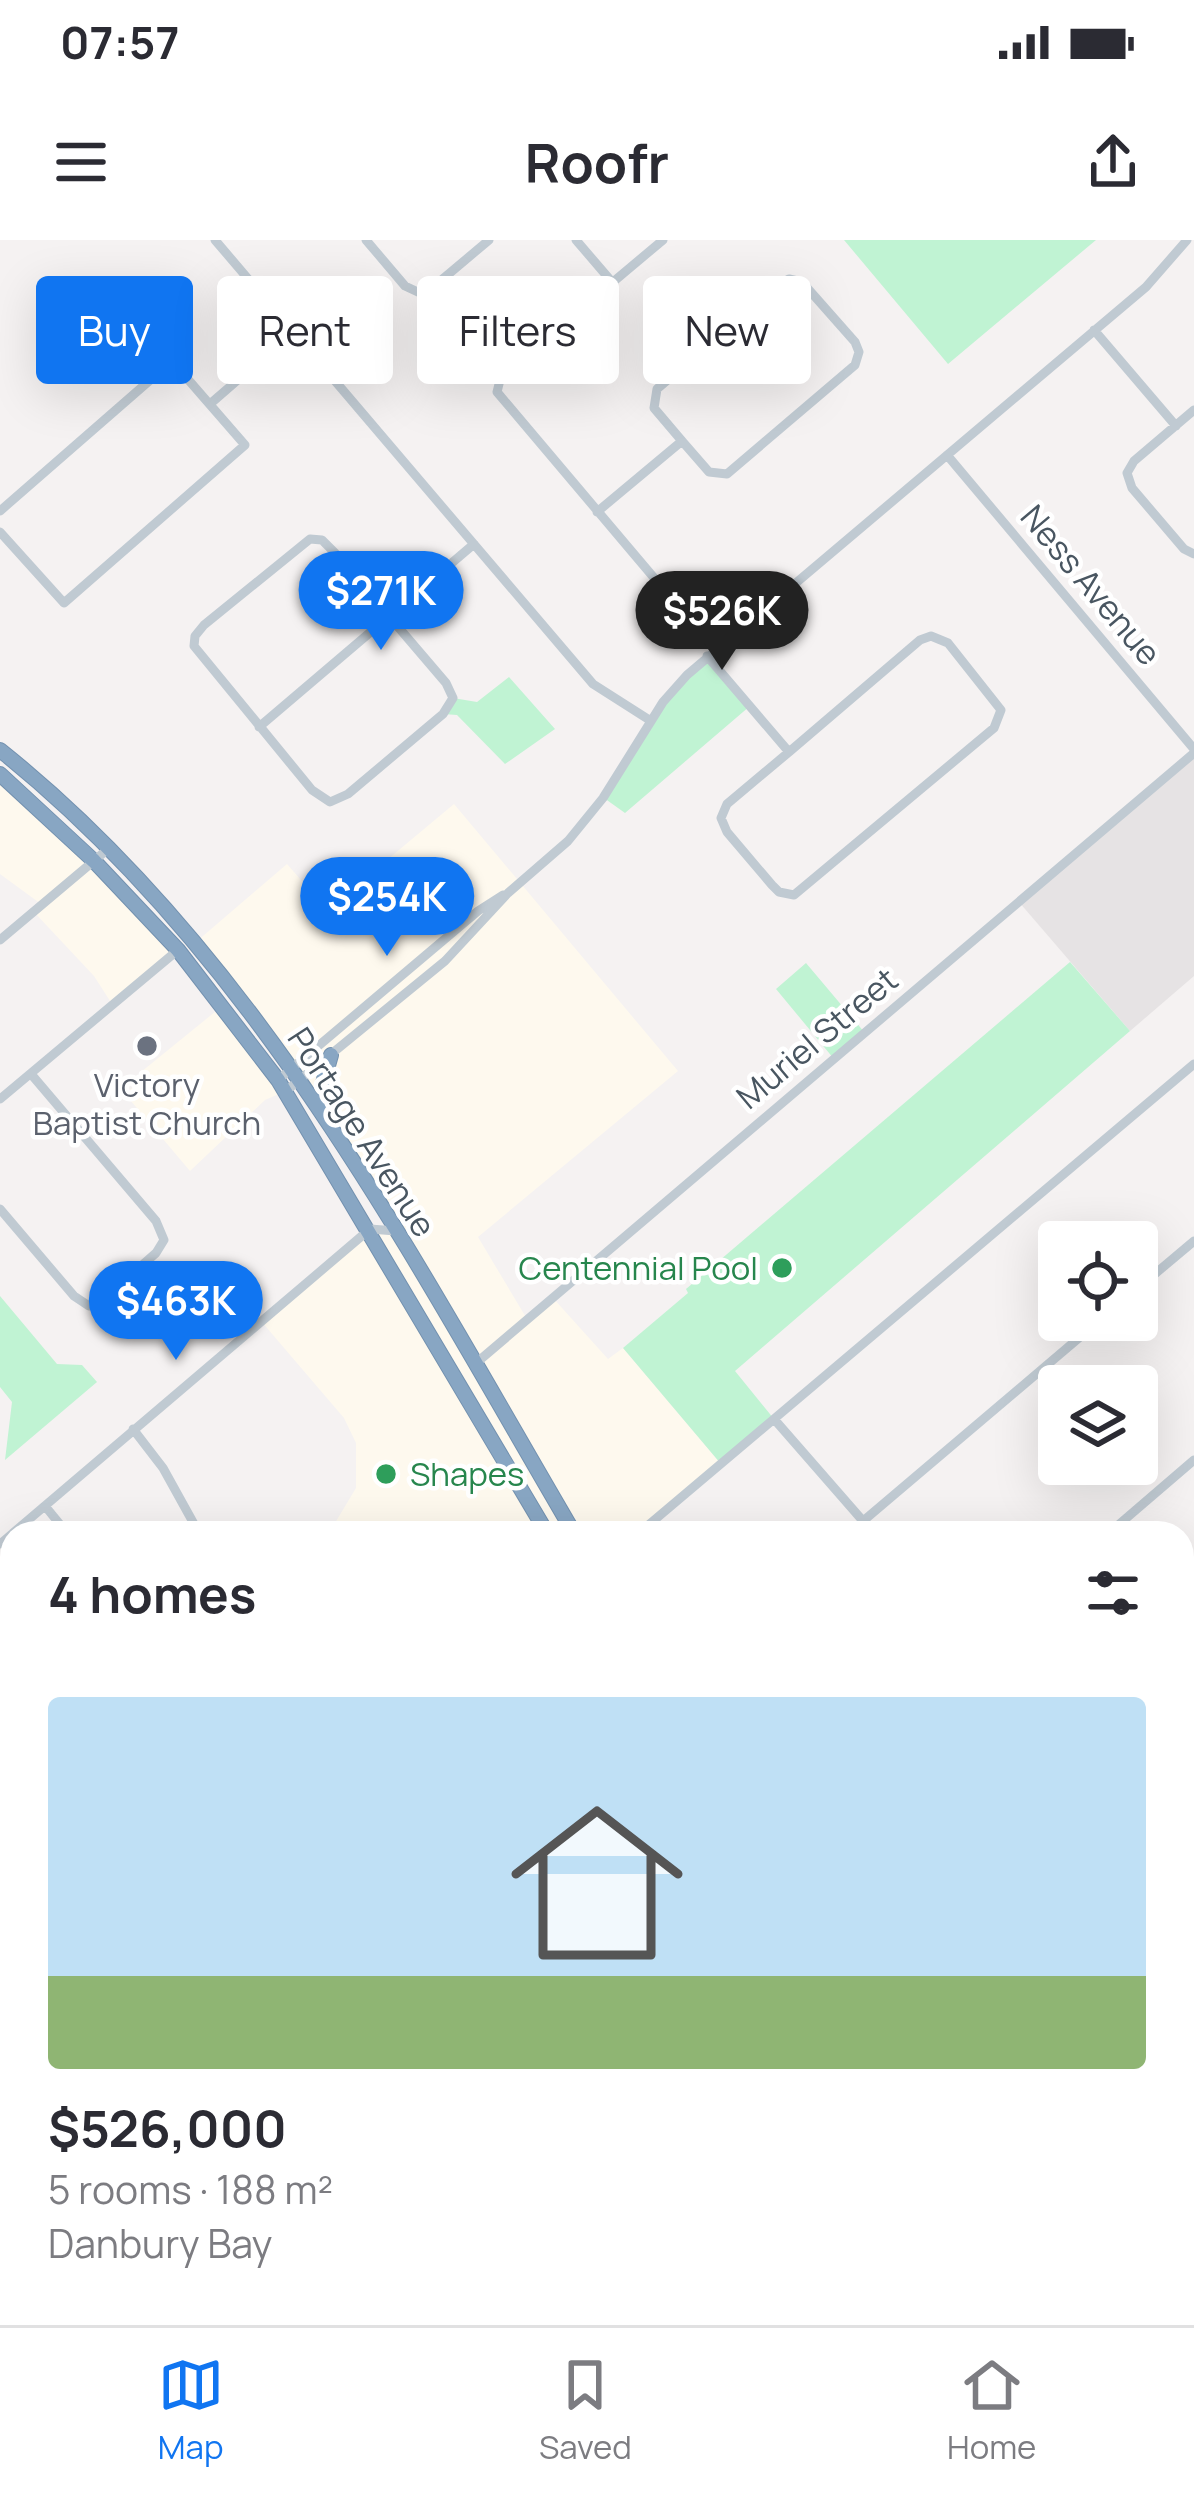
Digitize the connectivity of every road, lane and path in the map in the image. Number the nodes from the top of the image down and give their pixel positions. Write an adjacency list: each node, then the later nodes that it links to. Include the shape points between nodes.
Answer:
1 (215, 240): 7 (street)
2 (366, 240): 3 (street, via 419,293)
3 (489, 240)
4 (576, 240): 8 (street)
5 (663, 240): 9 (street)
6 (1187, 240): 10 (street)
7 (245, 276)
8 (607, 276)
9 (619, 276)
10 (1094, 329): 16 (street); 18 (street)
11 (233, 384): 14 (street)
12 (336, 384): 22 (street)
13 (497, 384): 20 (street, via 499,399)
14 (210, 404): 19 (street, via 172,361); 21 (street, via 245,445 64,603)
15 (1194, 410): 16 (street)
16 (1176, 426): 23 (street, via 1127,473)
17 (682, 441): 17 (street, via 654,408 654,392 789,279 802,282 855,342 855,365 727,474 709,472); 20 (street)
18 (947, 455): 25 (street); 29 (street, Ness Avenue)
19 (0, 511)
20 (597, 512): 25 (street)
21 (0, 532)
22 (473, 544): 24 (street); 26 (street, via 593,684)
23 (1194, 554)
24 (389, 616): 27 (street); 27 (street, via 450,688 443,713 330,802); 27 (street, via 316,538 204,625 195,636 197,653)
25 (711, 653): 26 (street); 30 (street)
26 (651, 721): 35 (street, via 578,830)
27 (259, 727)
28 (0, 750): 31 (highway, Portage Avenue)
29 (1194, 751): 52 (street, Muriel Street)
30 (789, 752): 30 (street, via 931,636 948,643 1001,710 994,728 794,896 772,885 721,818)
31 (19, 765): 32 (street); 33 (highway, Portage Avenue)
32 (2, 778): 34 (highway, Portage Avenue)
33 (108, 849): 34 (street); 41 (highway, Portage Avenue, via 192,938)
34 (94, 861): 36 (street); 37 (highway, Portage Avenue)
35 (508, 893): 38 (street, via 445,961); 41 (street)
36 (0, 940)
37 (178, 950): 40 (street); 42 (highway, Portage Avenue)
38 (331, 1055): 41 (street); 44 (highway, via 323,1095)
39 (1194, 1064): 53 (street)
40 (31, 1074): 43 (street); 46 (street, via 164,1240 88,1306)
41 (297, 1074): 42 (street); 44 (highway, Portage Avenue)
42 (282, 1086): 45 (highway, Portage Avenue)
43 (0, 1100)
44 (331, 1128): 47 (highway, Portage Avenue)
45 (356, 1206): 47 (highway); 48 (highway, Portage Avenue)
46 (0, 1209)
47 (392, 1224): 48 (street); 52 (highway, Portage Avenue)
48 (370, 1228): 54 (street); 60 (highway, Portage Avenue)
49 (1194, 1240): 50 (street)
50 (1158, 1271)
51 (1075, 1341): 63 (street)
52 (475, 1364): 61 (highway, Portage Avenue)
53 (774, 1419): 62 (street); 63 (street)
54 (133, 1429): 56 (street); 59 (street)
55 (1194, 1460): 64 (street)
56 (45, 1506): 57 (street); 58 (street)
57 (27, 1521)
58 (57, 1521)
59 (192, 1521)
60 (540, 1521)
61 (567, 1521)
62 (653, 1521)
63 (862, 1521)
64 (1122, 1521)

